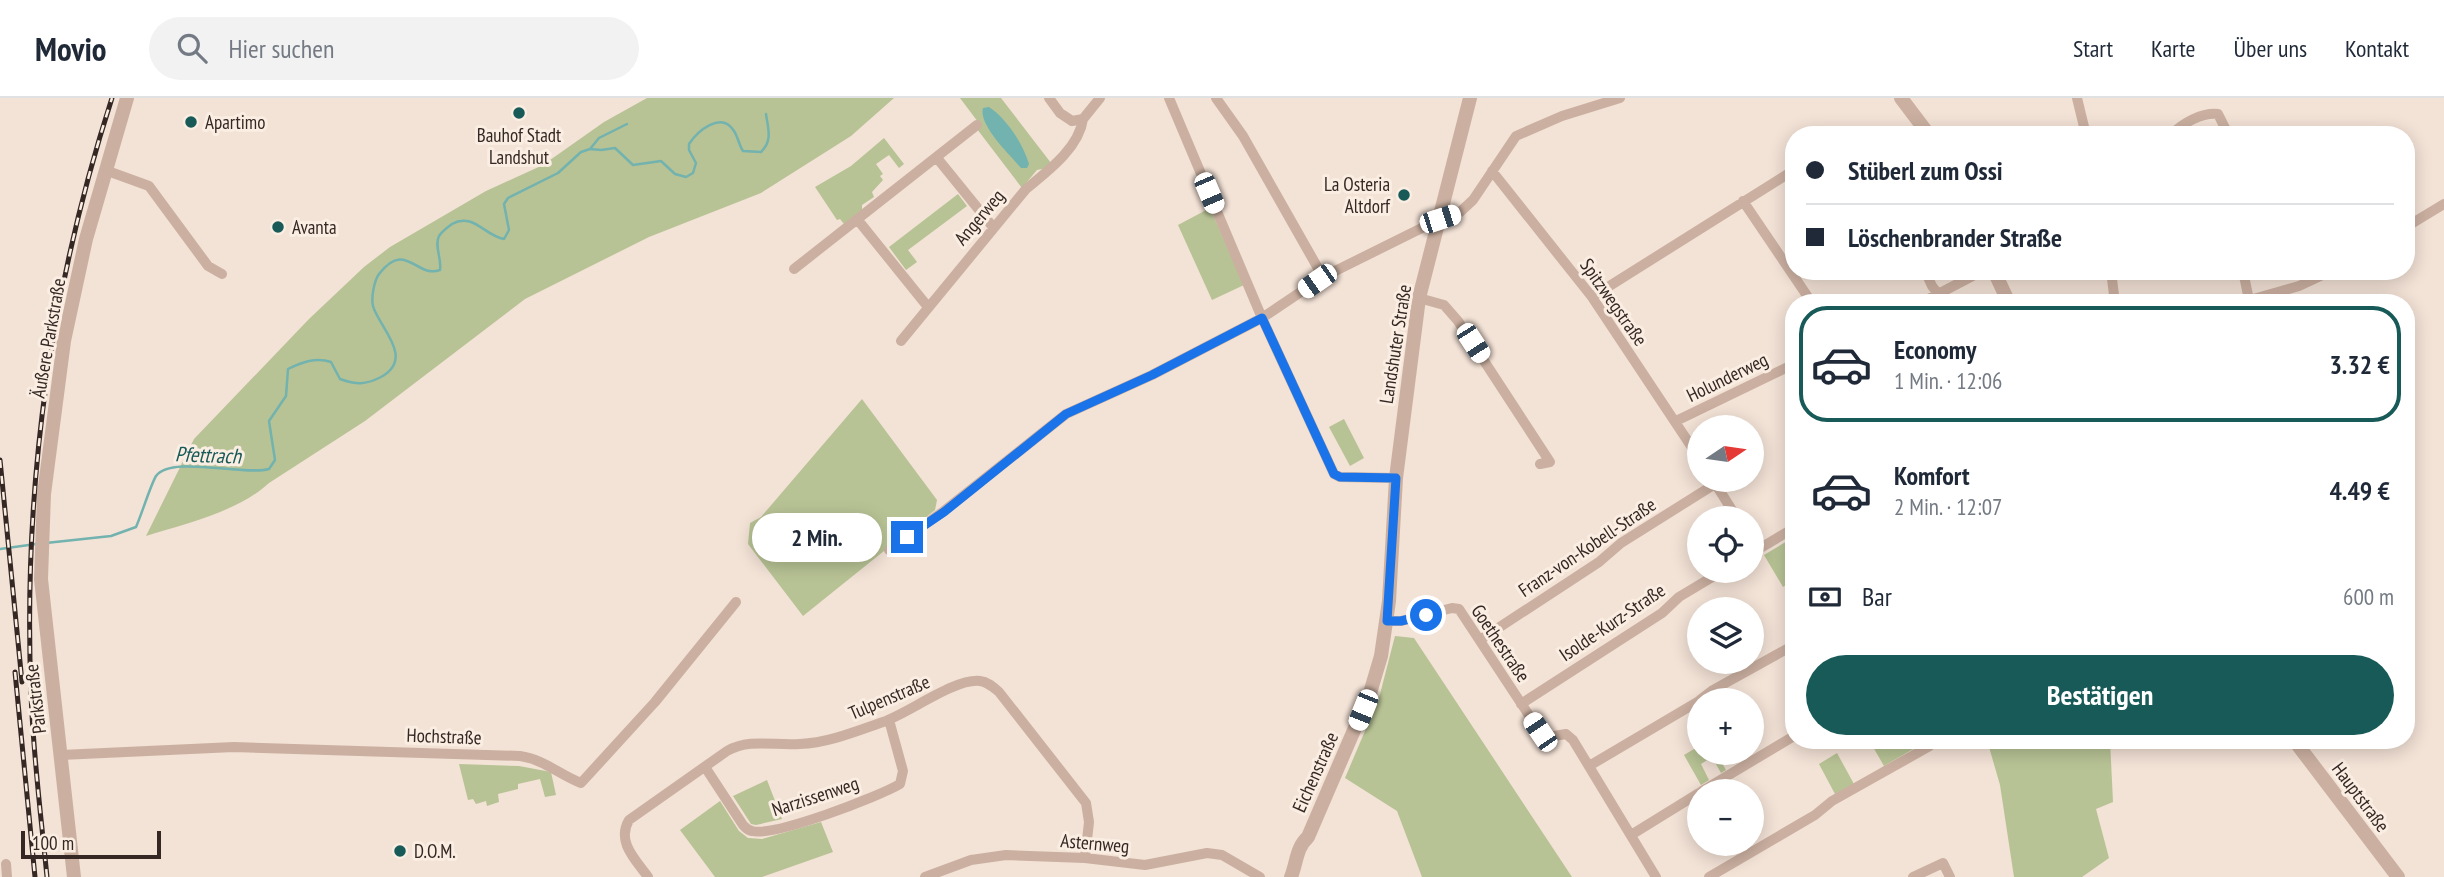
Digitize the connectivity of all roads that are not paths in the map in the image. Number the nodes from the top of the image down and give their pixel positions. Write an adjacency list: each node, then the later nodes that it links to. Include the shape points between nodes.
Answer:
1 (127, 98): 17 (street, Äußere Parkstraße)
2 (1049, 98): 10 (street, via 1072,121)
3 (1100, 98): 10 (street, Angerweg)
4 (1169, 98): 37 (street)
5 (1216, 98): 29 (street, via 1243,136)
6 (1469, 98): 23 (street, Landshuter Straße)
7 (1620, 98): 18 (street, via 1516,136)
8 (1901, 98): 12 (street)
9 (2077, 98): 13 (street)
10 (1083, 119): 25 (street, Angerweg, via 1082,131 1051,169 1026,188)
11 (977, 125): 16 (street)
12 (1922, 126)
13 (2083, 126)
14 (2182, 126): 15 (street, via 2209,113 2218,114)
15 (2225, 126)
16 (937, 158): 22 (street); 25 (street)
17 (105, 170): 28 (street, via 149,186 208,266); 45 (street, Äußere Parkstraße, via 65,341)
18 (1492, 171): 23 (street, via 1459,213); 34 (street, Spitzwegstraße)
19 (1785, 175): 20 (street)
20 (1742, 201): 26 (street); 34 (street)
21 (2444, 204): 24 (street)
22 (857, 219): 27 (street); 36 (street)
23 (1440, 219): 29 (street); 35 (street, Landshuter Straße)
24 (2415, 222)
25 (993, 228): 36 (street, Angerweg)
26 (1785, 264)
27 (794, 269)
28 (222, 274)
29 (1323, 276): 37 (street)
30 (1969, 280): 32 (street)
31 (2312, 280): 33 (street)
32 (1948, 294)
33 (2272, 294)
34 (1592, 297): 40 (street, Spitzwegstraße)
35 (1419, 298): 42 (street, via 1444,305 1458,321 1550,462); 43 (street, Landshuter Straße)
36 (928, 307): 38 (street, Angerweg)
37 (1262, 318): 43 (street, via 1334,474); 48 (street, via 1066,414)
38 (901, 341)
39 (1785, 368): 40 (street, Holunderweg)
40 (1676, 421): 41 (street, Spitzwegstraße)
41 (1687, 439)
42 (1540, 464)
43 (1396, 478): 50 (street, Landshuter Straße)
44 (1699, 492): 53 (street, Franz-von-Kobell-Straße)
45 (43, 516): 62 (street, Parkstraße, via 41,563)
46 (1785, 532): 47 (street)
47 (1764, 543)
48 (889, 550)
49 (1702, 583): 56 (street, Isolde-Kurz-Straße)
50 (1389, 601): 52 (street, Eichenstraße)
51 (736, 602): 62 (street, Hochstraße, via 655,702 581,783 531,757 520,756 234,747)
52 (1387, 621): 53 (street, Goethestraße, via 1455,609); 70 (street, Eichenstraße, via 1373,685 1308,837 1301,843)
53 (1480, 640): 56 (street, Goethestraße)
54 (1785, 650): 55 (street)
55 (1717, 688)
56 (1521, 704): 63 (street, Goethestraße, via 1544,736 1570,736)
57 (1687, 708): 63 (street)
58 (888, 720): 64 (street, Tulpenstraße, via 802,744 744,743); 64 (street, Narzissenweg, via 903,771 901,784 796,824 749,831); 68 (street, Tulpenstraße, via 958,684 979,681 991,685 1086,803)
59 (1785, 741): 65 (street)
60 (1921, 749): 78 (street)
61 (2301, 749): 81 (street, Hauptstraße)
62 (61, 755): 73 (street, Parkstraße)
63 (1589, 766): 67 (street, Goethestraße)
64 (705, 767): 74 (street, Tulpenstraße, via 633,817 624,832 631,855)
65 (1723, 779)
66 (1687, 801): 67 (street)
67 (1631, 835): 77 (street, Goethestraße)
68 (1085, 858): 71 (street, Asternweg); 75 (street, Asternweg, via 1006,855 971,860)
69 (6, 864): 72 (street)
70 (1294, 870)
71 (1145, 871): 76 (street, Asternweg, via 1207,853 1222,855)
72 (8, 877)
73 (74, 877)
74 (648, 877)
75 (925, 877)
76 (1259, 877)
77 (1656, 877)
78 (1709, 877)
79 (1913, 877): 80 (street, via 1942,863)
80 (1950, 877)
81 (2398, 877)

